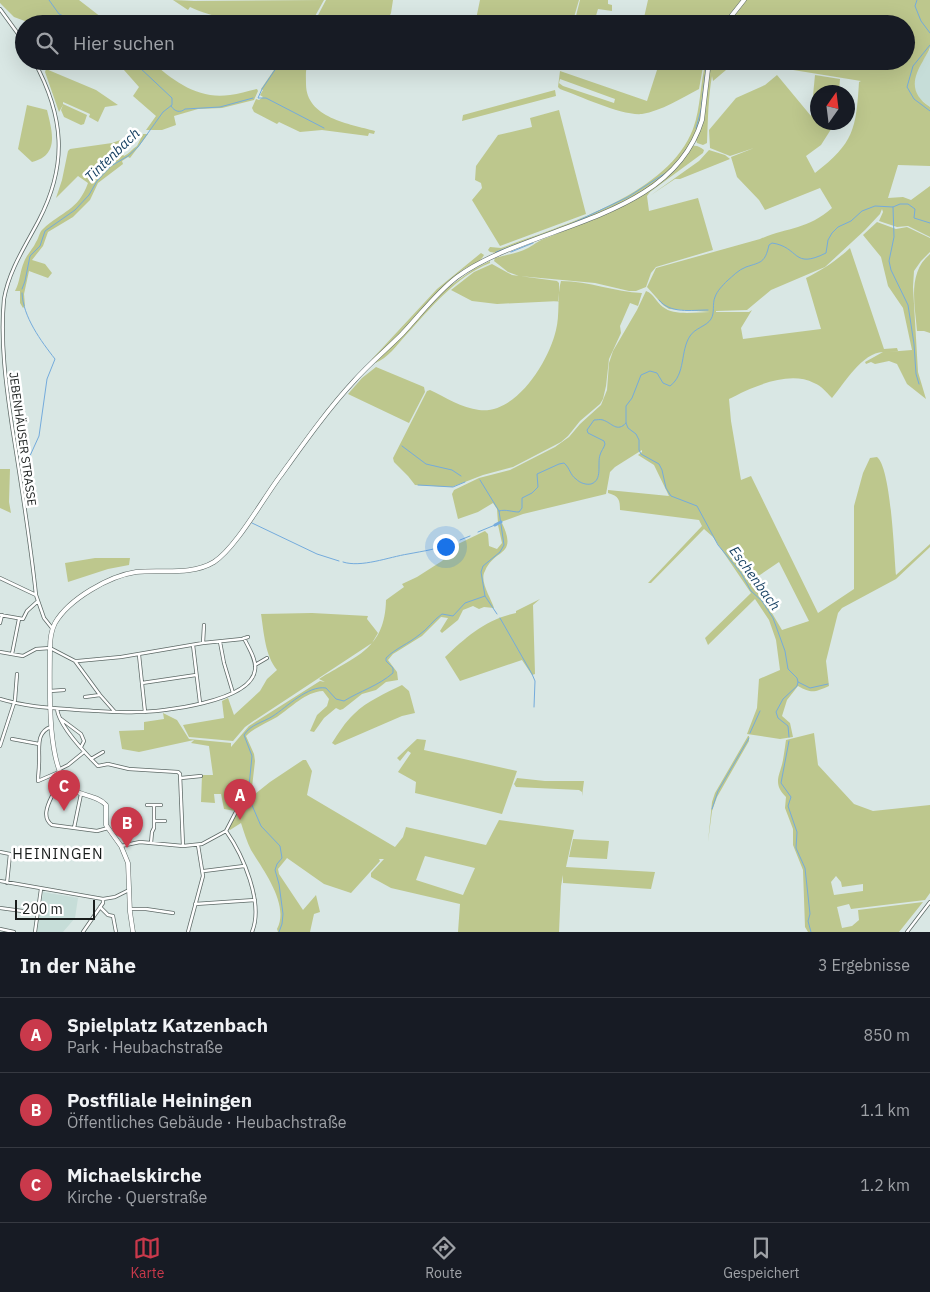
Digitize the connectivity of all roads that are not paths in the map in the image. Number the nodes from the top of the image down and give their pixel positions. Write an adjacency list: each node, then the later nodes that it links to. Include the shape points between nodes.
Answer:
1 (744, 0): 3 (main road)
2 (0, 9): 4 (street)
3 (732, 15)
4 (15, 30)
5 (38, 70): 8 (street, JEBENHÄUSER STRASSE, via 57,123 59,161 48,202 8,281 0,326)
6 (708, 70): 14 (main road, via 702,120 693,143 678,165 660,181 632,198 592,219 490,258 444,288 349,387 221,556 209,564 189,570 127,574 104,583 81,597)
7 (0, 578): 8 (street)
8 (36, 595): 9 (street, JEBENHÄUSER STRASSE)
9 (38, 601): 11 (street, via 27,611 25,618); 14 (street, JEBENHÄUSER STRASSE)
10 (1, 615): 11 (street); 12 (street)
11 (19, 619): 22 (street)
12 (0, 623)
13 (204, 624): 18 (street)
14 (52, 628): 20 (main road)
15 (248, 637): 16 (street)
16 (244, 638): 17 (street); 26 (street)
17 (220, 642): 18 (street); 32 (street)
18 (203, 643): 19 (street)
19 (193, 645): 23 (street); 28 (street)
20 (50, 648): 22 (street, via 36,649 23,656); 25 (street); 30 (main road)
21 (0, 652): 22 (street)
22 (12, 654)
23 (140, 654): 25 (street); 29 (street)
24 (267, 658): 26 (street)
25 (74, 660): 33 (street)
26 (255, 665): 32 (street, via 253,677)
27 (17, 674): 37 (street)
28 (196, 675): 29 (street); 36 (street)
29 (142, 683): 41 (street)
30 (50, 690): 31 (street); 38 (main road)
31 (64, 690)
32 (233, 693): 36 (street)
33 (100, 695): 34 (street); 40 (street)
34 (84, 697)
35 (0, 698): 37 (street)
36 (200, 703): 41 (street)
37 (14, 704): 38 (street); 46 (street)
38 (50, 708): 39 (street); 43 (main road)
39 (57, 709): 40 (street); 42 (street)
40 (115, 712): 41 (street)
41 (145, 712)
42 (61, 719): 47 (street); 47 (street, via 81,734 84,741)
43 (51, 727): 45 (street, via 43,731); 51 (main road)
44 (12, 739): 45 (street)
45 (39, 744): 51 (street, via 38,781)
46 (0, 746)
47 (81, 746): 48 (street)
48 (84, 752): 50 (street); 51 (street)
49 (103, 752): 50 (street)
50 (91, 759): 53 (street, via 98,766 108,764 129,769 178,772)
51 (60, 770): 54 (main road, via 66,784)
52 (201, 776): 53 (street)
53 (181, 778): 68 (street)
54 (73, 790): 55 (main road); 62 (street, via 61,790 52,796 46,818 52,825)
55 (81, 794): 62 (street); 63 (main road, via 106,805)
56 (147, 804): 58 (street)
57 (240, 804): 64 (street)
58 (154, 805): 59 (street); 60 (street)
59 (161, 805)
60 (154, 821): 61 (street); 65 (street)
61 (165, 821)
62 (74, 828): 63 (street, via 97,831)
63 (108, 828): 67 (main road)
64 (226, 831): 66 (street); 70 (street)
65 (151, 843): 67 (street, via 135,842); 68 (street)
66 (198, 845): 68 (street); 71 (street)
67 (121, 846): 75 (main road, via 128,863)
68 (183, 846)
69 (1, 852): 73 (street, via 10,854)
70 (244, 866): 71 (street); 77 (street)
71 (204, 871): 79 (street)
72 (0, 881): 73 (street)
73 (7, 882): 74 (street)
74 (41, 889): 76 (street); 83 (street)
75 (130, 890): 76 (street); 82 (main road)
76 (103, 899): 80 (street)
77 (255, 900): 79 (street); 92 (street)
78 (930, 902): 93 (street)
79 (195, 904): 91 (street)
80 (100, 906): 88 (street); 89 (street, via 113,916)
81 (0, 908): 83 (street)
82 (130, 909): 84 (street); 90 (main road)
83 (37, 913): 87 (street)
84 (173, 913)
85 (0, 929): 86 (street)
86 (14, 932)
87 (35, 932)
88 (83, 932)
89 (116, 932)
90 (133, 932)
91 (188, 932)
92 (252, 932)
93 (907, 932)

